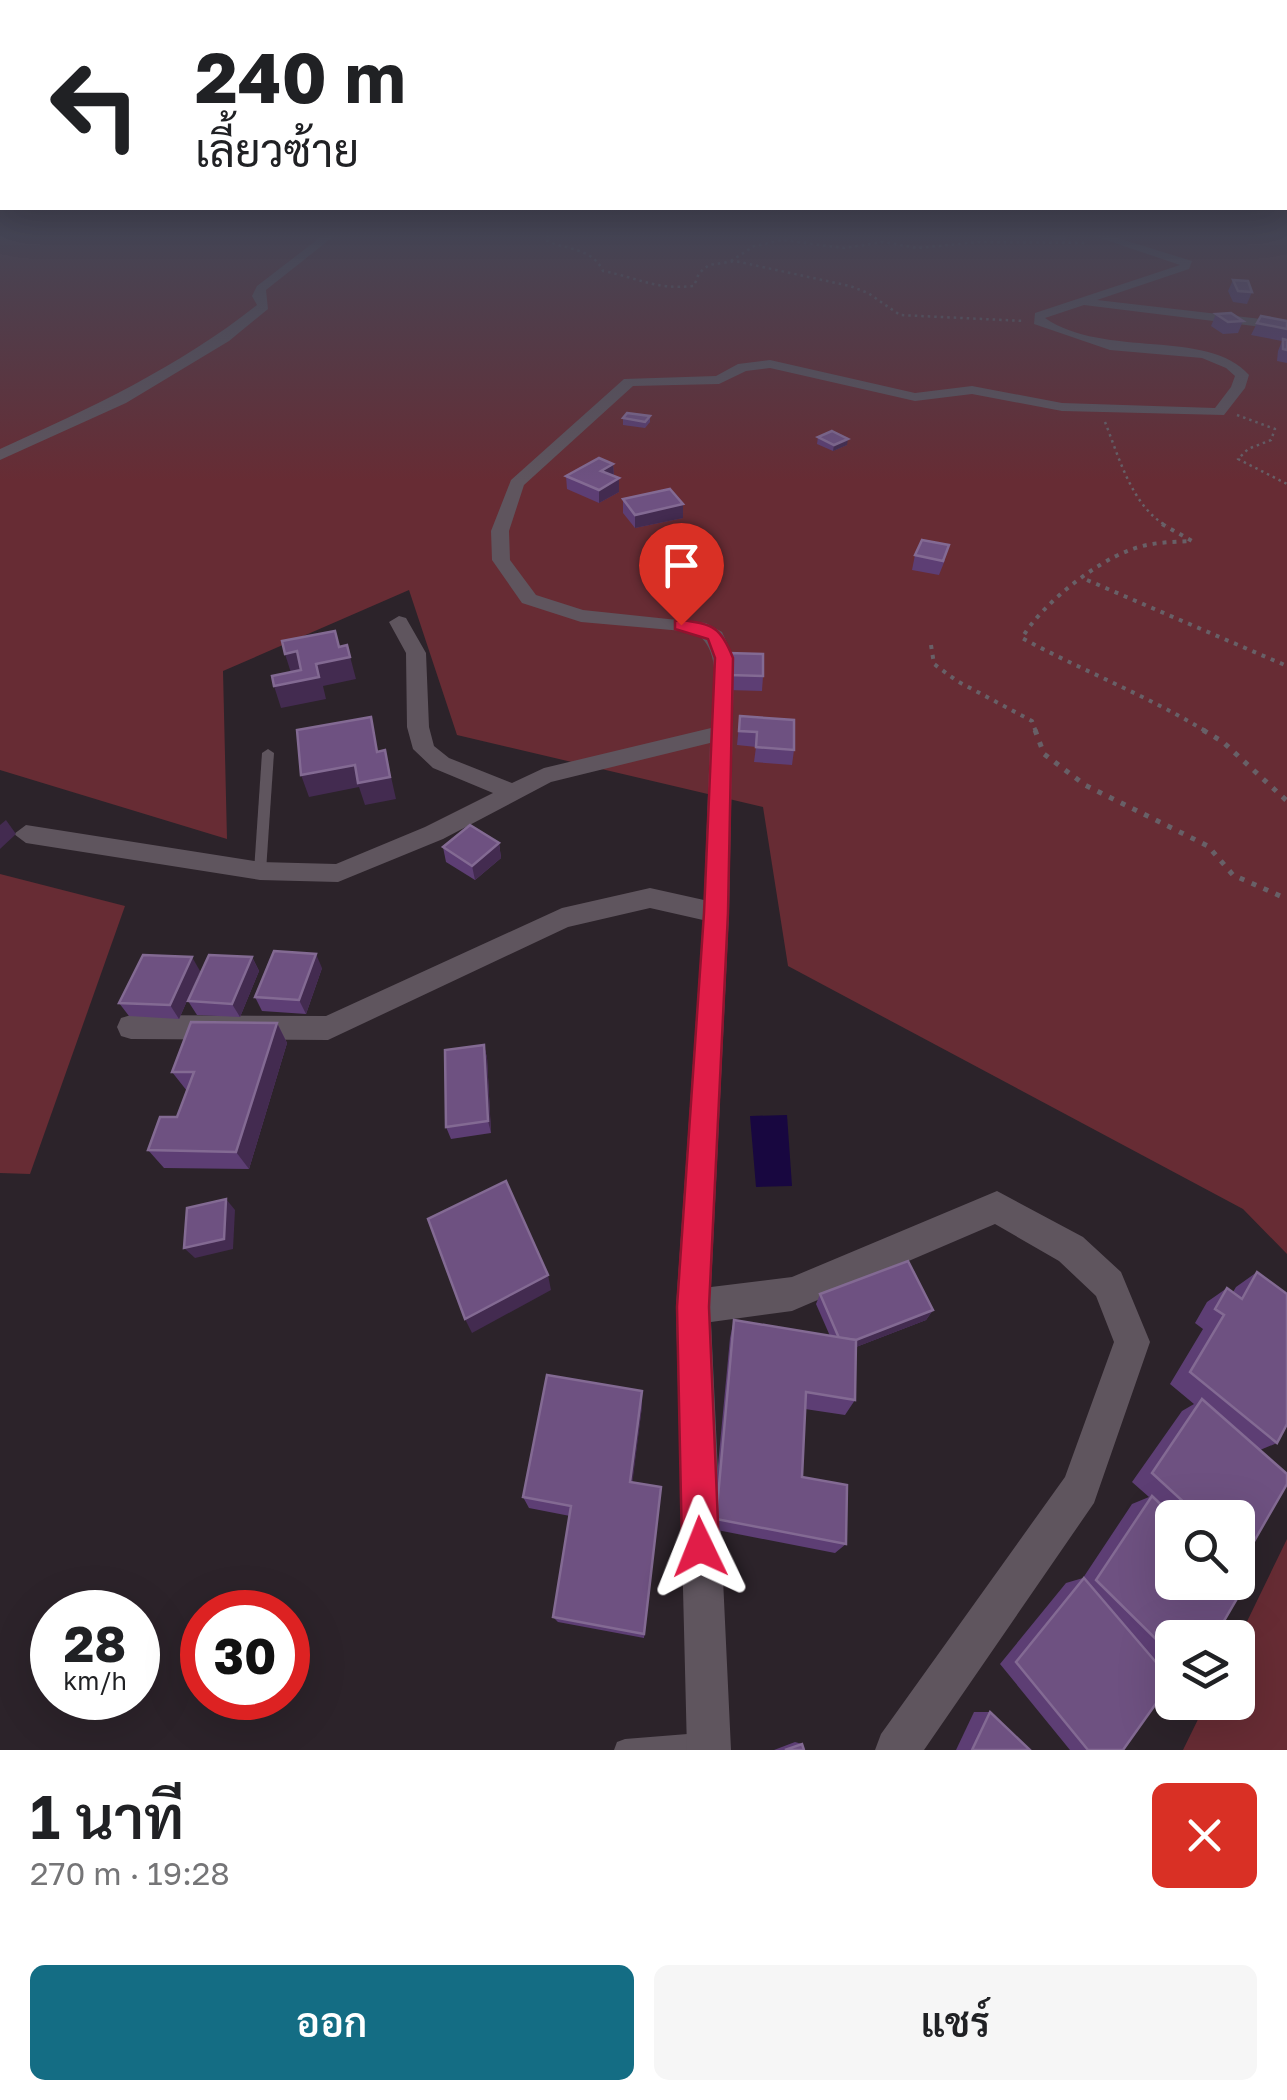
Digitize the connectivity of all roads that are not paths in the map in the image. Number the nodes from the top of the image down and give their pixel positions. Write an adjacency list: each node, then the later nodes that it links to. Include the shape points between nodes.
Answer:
1 (249, 318): 5 (street, via 120,400)
2 (1039, 318): 7 (street, via 1064,334 1124,349 1210,355 1233,363 1242,375 1238,388 1219,412 1101,410 972,390 915,397 770,364 743,366 719,380 628,382 516,482 500,532 501,560 529,598 580,616 699,628 715,636 724,658)
3 (1214, 318): 4 (street)
4 (1287, 326)
5 (0, 455)
6 (398, 622): 9 (street, via 416,653 424,749)
7 (720, 732): 9 (street, via 544,776); 12 (street)
8 (268, 753): 11 (lane)
9 (512, 791): 11 (street, via 338,873)
10 (26, 834): 11 (street)
11 (260, 871)
12 (716, 913): 13 (street, via 650,898 562,918 328,1028); 14 (street)
13 (131, 1027)
14 (693, 1307): 15 (street); 17 (street, via 792,1294 998,1207 1071,1248 1110,1284 1132,1342 1080,1489)
15 (708, 1746): 16 (lane)
16 (625, 1750)
17 (897, 1750)

